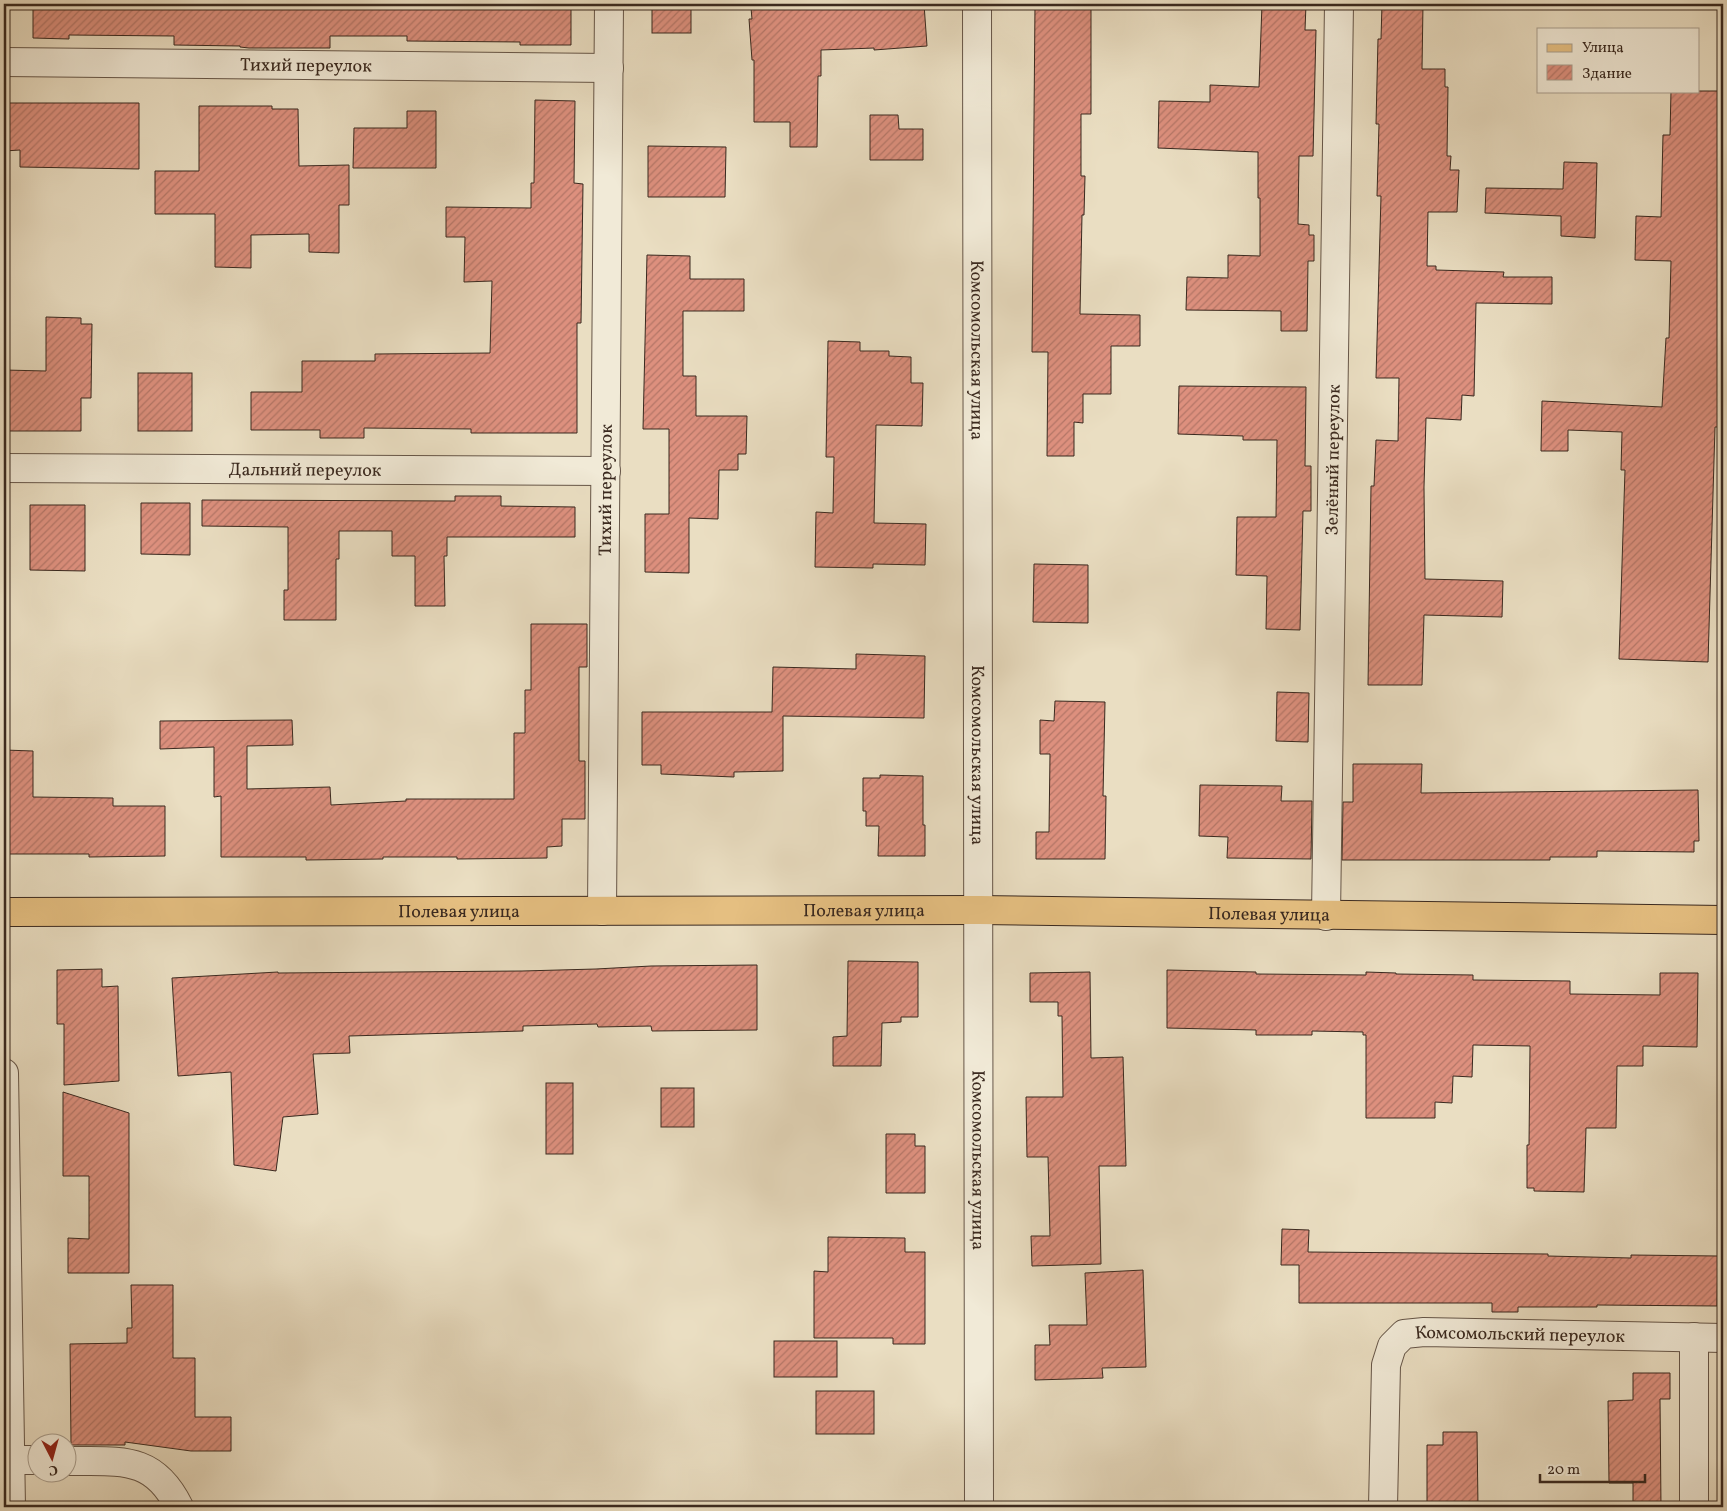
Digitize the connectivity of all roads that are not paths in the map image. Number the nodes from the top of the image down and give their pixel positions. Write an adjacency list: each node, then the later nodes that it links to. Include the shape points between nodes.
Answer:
1 (609, 4): 5 (street, Тихий переулок)
2 (977, 4): 8 (street, Комсомольская улица)
3 (1338, 4): 11 (street, Зелёный переулок)
4 (4, 62): 5 (street, Тихий переулок)
5 (609, 68): 7 (street, Тихий переулок)
6 (4, 468): 7 (street, Дальний переулок)
7 (606, 471): 9 (street, Тихий переулок)
8 (978, 910): 9 (main road, Полевая улица); 11 (main road, Полевая улица); 21 (street, Комсомольская улица)
9 (602, 911): 10 (main road, Полевая улица)
10 (4, 912)
11 (1326, 916): 12 (main road, Полевая улица)
12 (1723, 920)
13 (4, 1073): 16 (street)
14 (1694, 1337): 15 (street, Комсомольский переулок); 22 (street, Комсомольский переулок, via 1404,1334 1392,1346 1386,1365); 23 (street)
15 (1723, 1338)
16 (10, 1460): 17 (street); 19 (street)
17 (28, 1460)
18 (78, 1461): 20 (street, via 121,1462 149,1470 162,1480)
19 (10, 1507)
20 (179, 1507)
21 (979, 1507)
22 (1383, 1507)
23 (1694, 1507)

